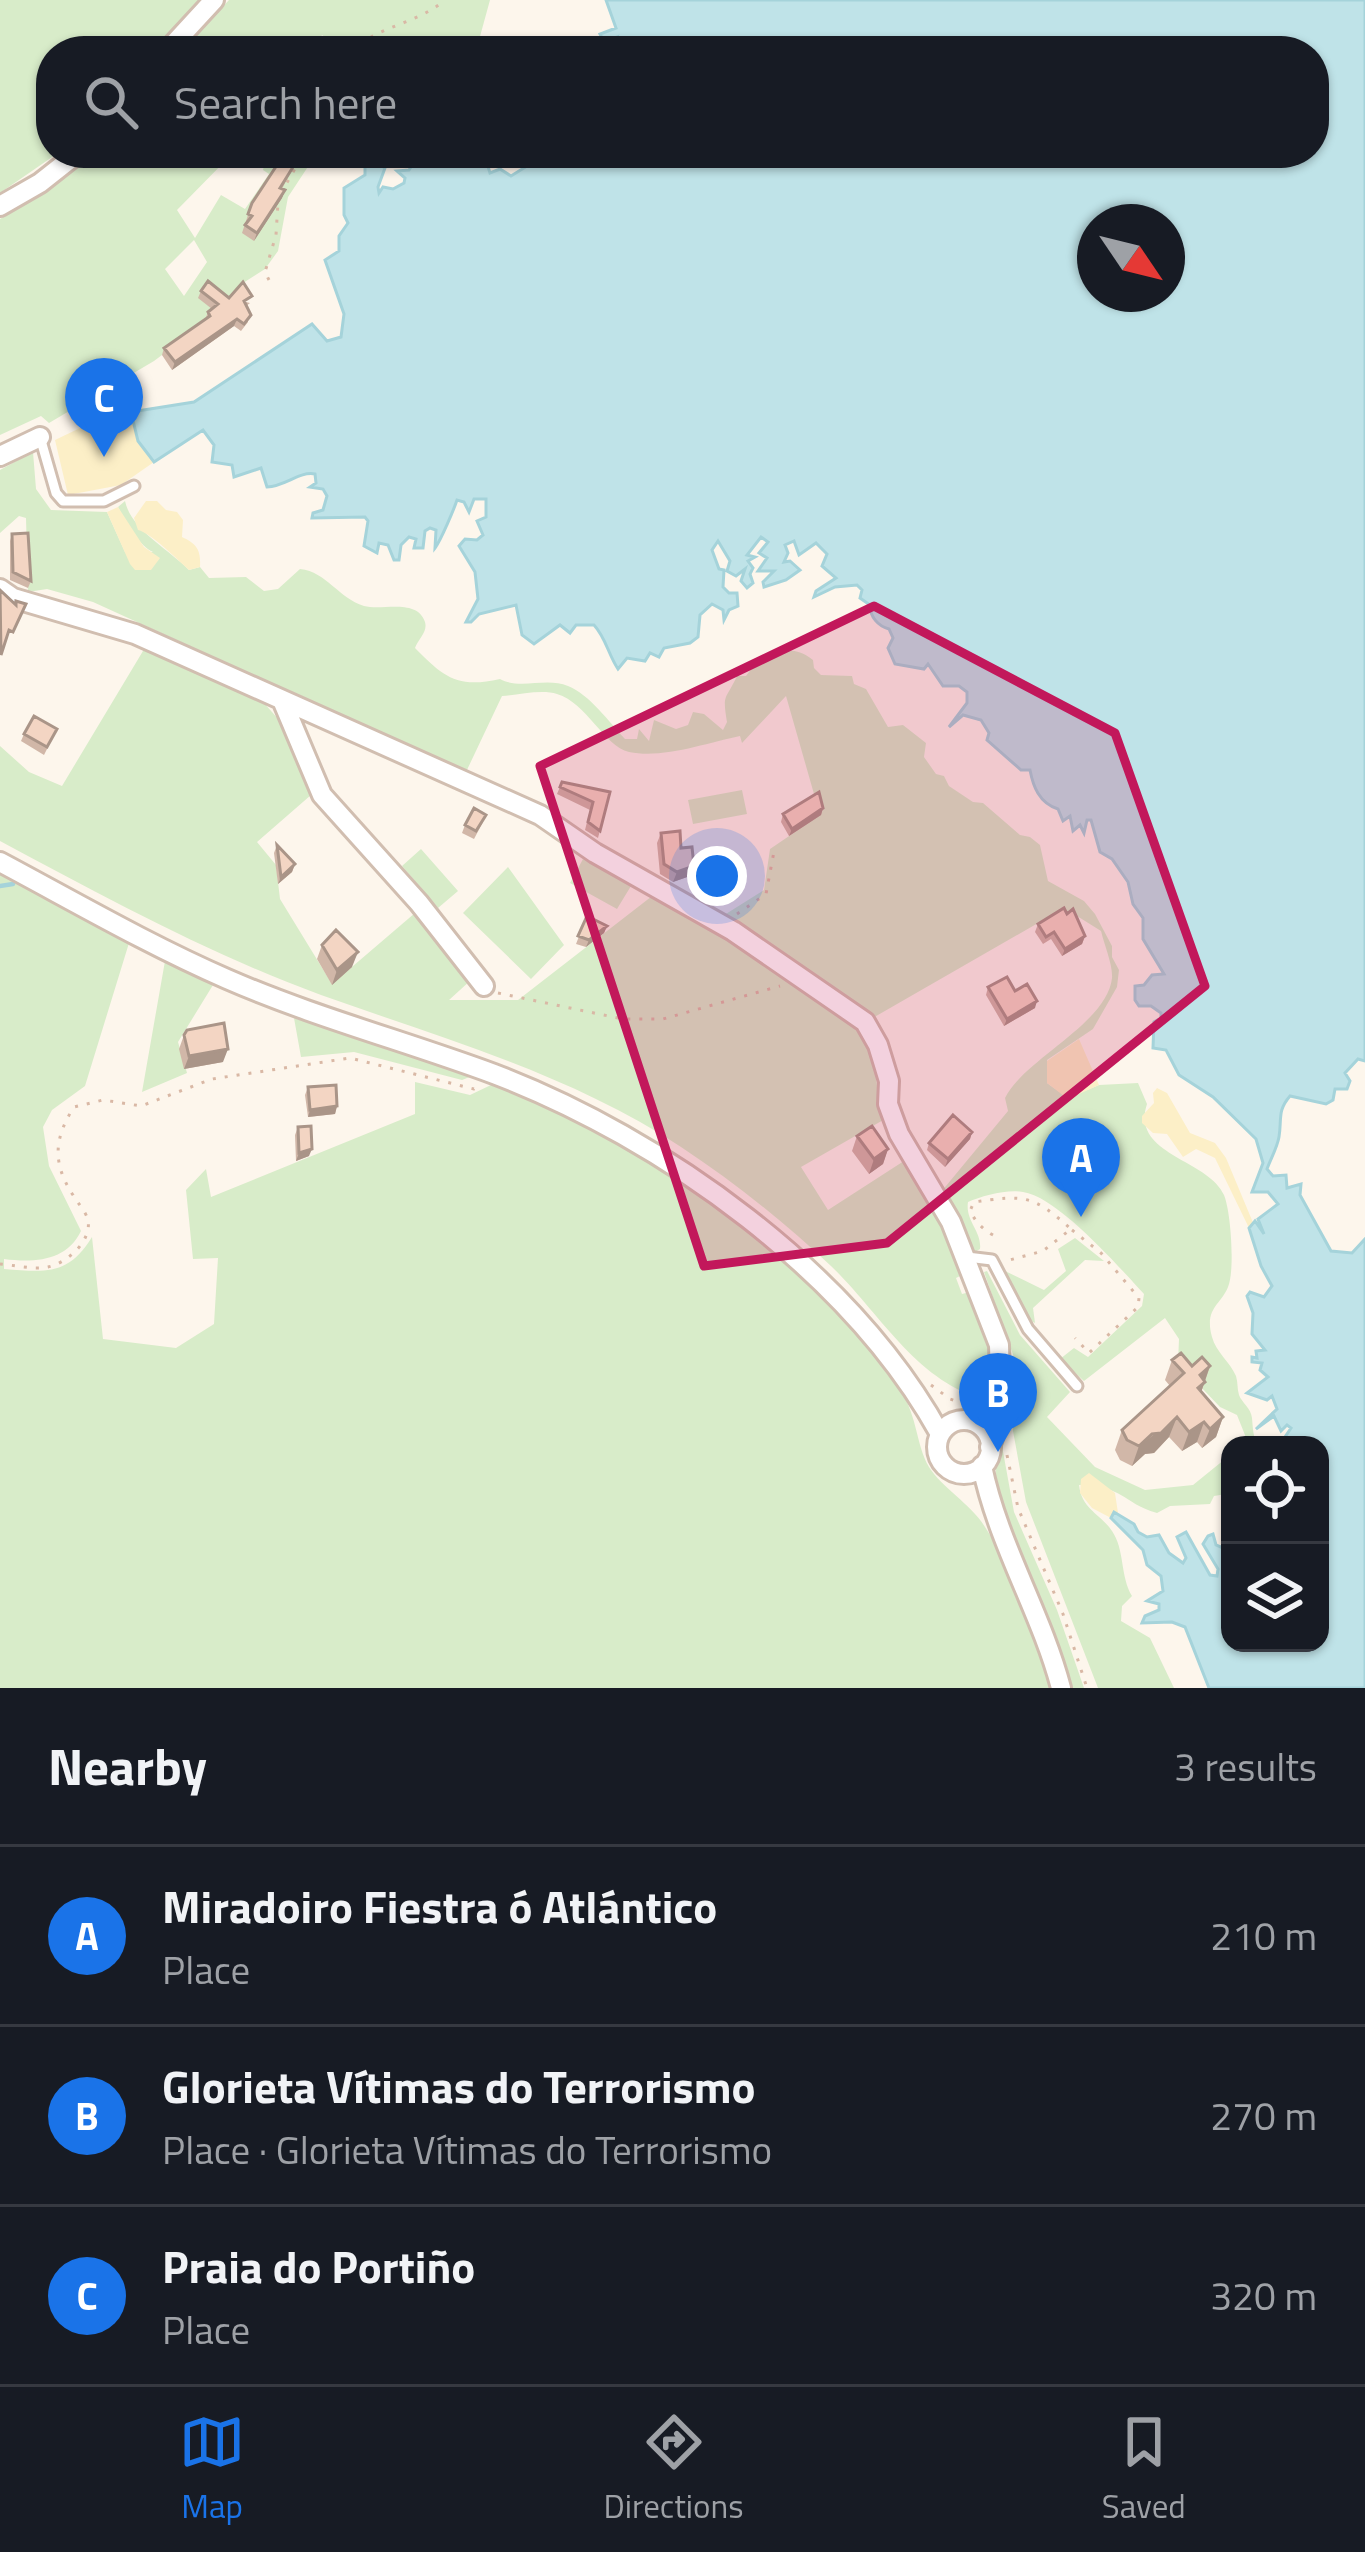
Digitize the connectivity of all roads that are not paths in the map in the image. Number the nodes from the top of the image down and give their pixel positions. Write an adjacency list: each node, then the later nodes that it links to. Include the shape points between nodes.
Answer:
1 (214, 0): 2 (street)
2 (181, 36)
3 (60, 168): 4 (street)
4 (0, 206)
5 (40, 437): 6 (street); 7 (lane, via 63,501 104,501)
6 (0, 456)
7 (134, 486)
8 (0, 589): 9 (street, via 135,634)
9 (283, 700): 11 (street, via 322,795); 12 (street, via 540,815 866,1022 899,1134)
10 (0, 862): 15 (street, via 228,980 494,1075 620,1135 762,1231 824,1286)
11 (484, 986)
12 (967, 1257): 13 (lane, via 992,1260 1028,1329); 14 (street, via 998,1345 1002,1375)
13 (1077, 1386)
14 (991, 1416): 15 (street); 16 (street)
15 (952, 1426): 16 (street, via 979,1426); 18 (street, via 937,1452)
16 (990, 1447): 17 (street)
17 (982, 1466): 18 (street); 19 (street)
18 (953, 1472): 19 (street)
19 (994, 1516): 20 (street)
20 (1061, 1688)

